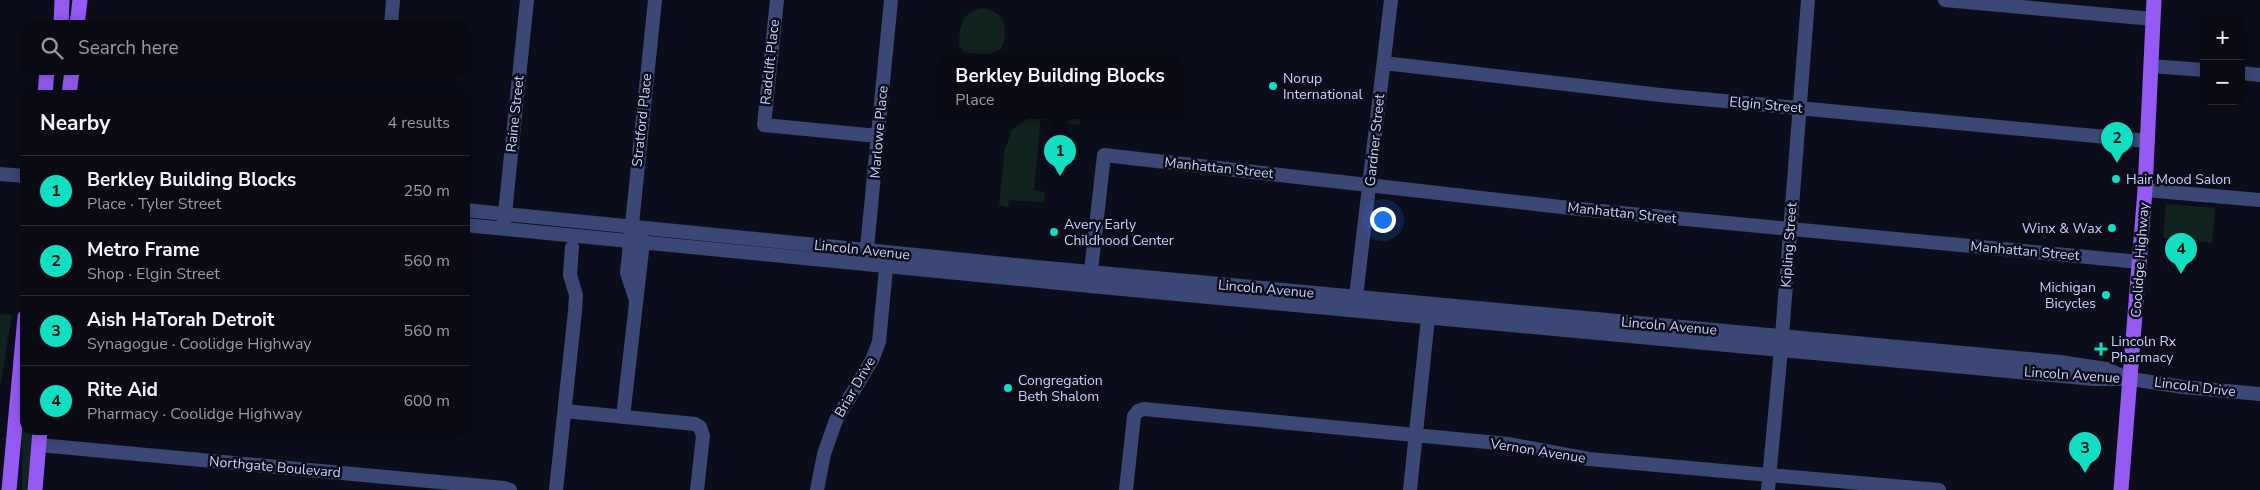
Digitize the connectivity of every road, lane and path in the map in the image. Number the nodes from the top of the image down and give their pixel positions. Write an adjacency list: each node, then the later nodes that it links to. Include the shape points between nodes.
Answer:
1 (53, 0): 15 (main road)
2 (62, 0): 16 (main road)
3 (72, 0): 17 (main road)
4 (80, 0): 18 (main road)
5 (393, 0): 19 (street)
6 (527, 0): 40 (street, Raine Street)
7 (655, 0): 42 (street, Stratford Place)
8 (777, 0): 32 (street, Radclift Place, via 764,125)
9 (892, 0): 32 (street, Marlowe Place)
10 (1391, 0): 20 (street, Gardner Street)
11 (1808, 0): 31 (street, Kipling Street)
12 (1944, 0): 14 (street)
13 (2154, 0): 14 (main road, Coolidge Highway)
14 (2152, 19): 21 (main road, Coolidge Highway)
15 (51, 20)
16 (61, 20)
17 (70, 20)
18 (78, 20)
19 (391, 20)
20 (1384, 63): 31 (street, Elgin Street); 36 (street, Gardner Street)
21 (2151, 66): 22 (street); 33 (main road, Coolidge Highway)
22 (2200, 70)
23 (2245, 73): 27 (street)
24 (47, 75): 28 (main road)
25 (56, 75): 29 (main road)
26 (71, 75): 30 (main road)
27 (2260, 75)
28 (45, 90)
29 (55, 90)
30 (70, 90)
31 (1800, 108): 33 (street, Elgin Street); 44 (street, Kipling Street)
32 (878, 136): 47 (street, Marlowe Place)
33 (2148, 141): 37 (main road, Coolidge Highway)
34 (0, 174): 35 (street)
35 (20, 176)
36 (1370, 185): 44 (street, Manhattan Street); 50 (street, Manhattan Street, via 1104,155); 51 (street, Gardner Street)
37 (2145, 190): 38 (street); 49 (main road, Coolidge Highway)
38 (2260, 200)
39 (470, 210): 40 (street, Lincoln Avenue)
40 (504, 213): 42 (street, Lincoln Avenue); 43 (street, Raine Street)
41 (470, 225): 43 (street, Lincoln Avenue)
42 (632, 226): 45 (street, Stratford Place); 47 (street, Lincoln Avenue)
43 (503, 228): 45 (street, Lincoln Avenue)
44 (1790, 229): 49 (street, Manhattan Street); 53 (street, Kipling Street)
45 (637, 241): 47 (street, Lincoln Avenue); 58 (street, Stratford Place, via 627,273 636,300)
46 (572, 247): 57 (street, via 570,276 576,295)
47 (866, 257): 48 (street, Lincoln Avenue)
48 (887, 259): 50 (street, Lincoln Avenue); 67 (street, Briar Drive, via 879,342 872,360 836,420 824,454)
49 (2140, 262): 55 (main road, Coolidge Highway)
50 (1090, 279): 51 (street, Lincoln Avenue)
51 (1355, 304): 52 (street, Lincoln Avenue)
52 (1428, 311): 53 (street, Lincoln Avenue); 59 (street)
53 (1781, 342): 55 (street, Lincoln Avenue, via 2094,379); 61 (street, Kipling Street)
54 (20, 375): 62 (main road)
55 (2131, 379): 56 (street, Lincoln Drive); 72 (main road, Coolidge Highway)
56 (2260, 394)
57 (565, 412): 58 (street); 65 (street)
58 (623, 417): 66 (street, via 700,427 703,436)
59 (1416, 435): 61 (street, Vernon Avenue, via 1508,444 1589,459); 68 (street, Vernon Avenue, via 1154,409 1138,411 1133,424); 69 (street)
60 (39, 437): 63 (main road); 64 (street, Northgate Boulevard)
61 (1769, 474): 70 (street, Kipling Street); 71 (street, Vernon Avenue)
62 (10, 490)
63 (34, 490)
64 (510, 490)
65 (556, 490)
66 (697, 490)
67 (817, 490)
68 (1126, 490)
69 (1410, 490)
70 (1768, 490)
71 (1939, 490)
72 (2121, 490)

